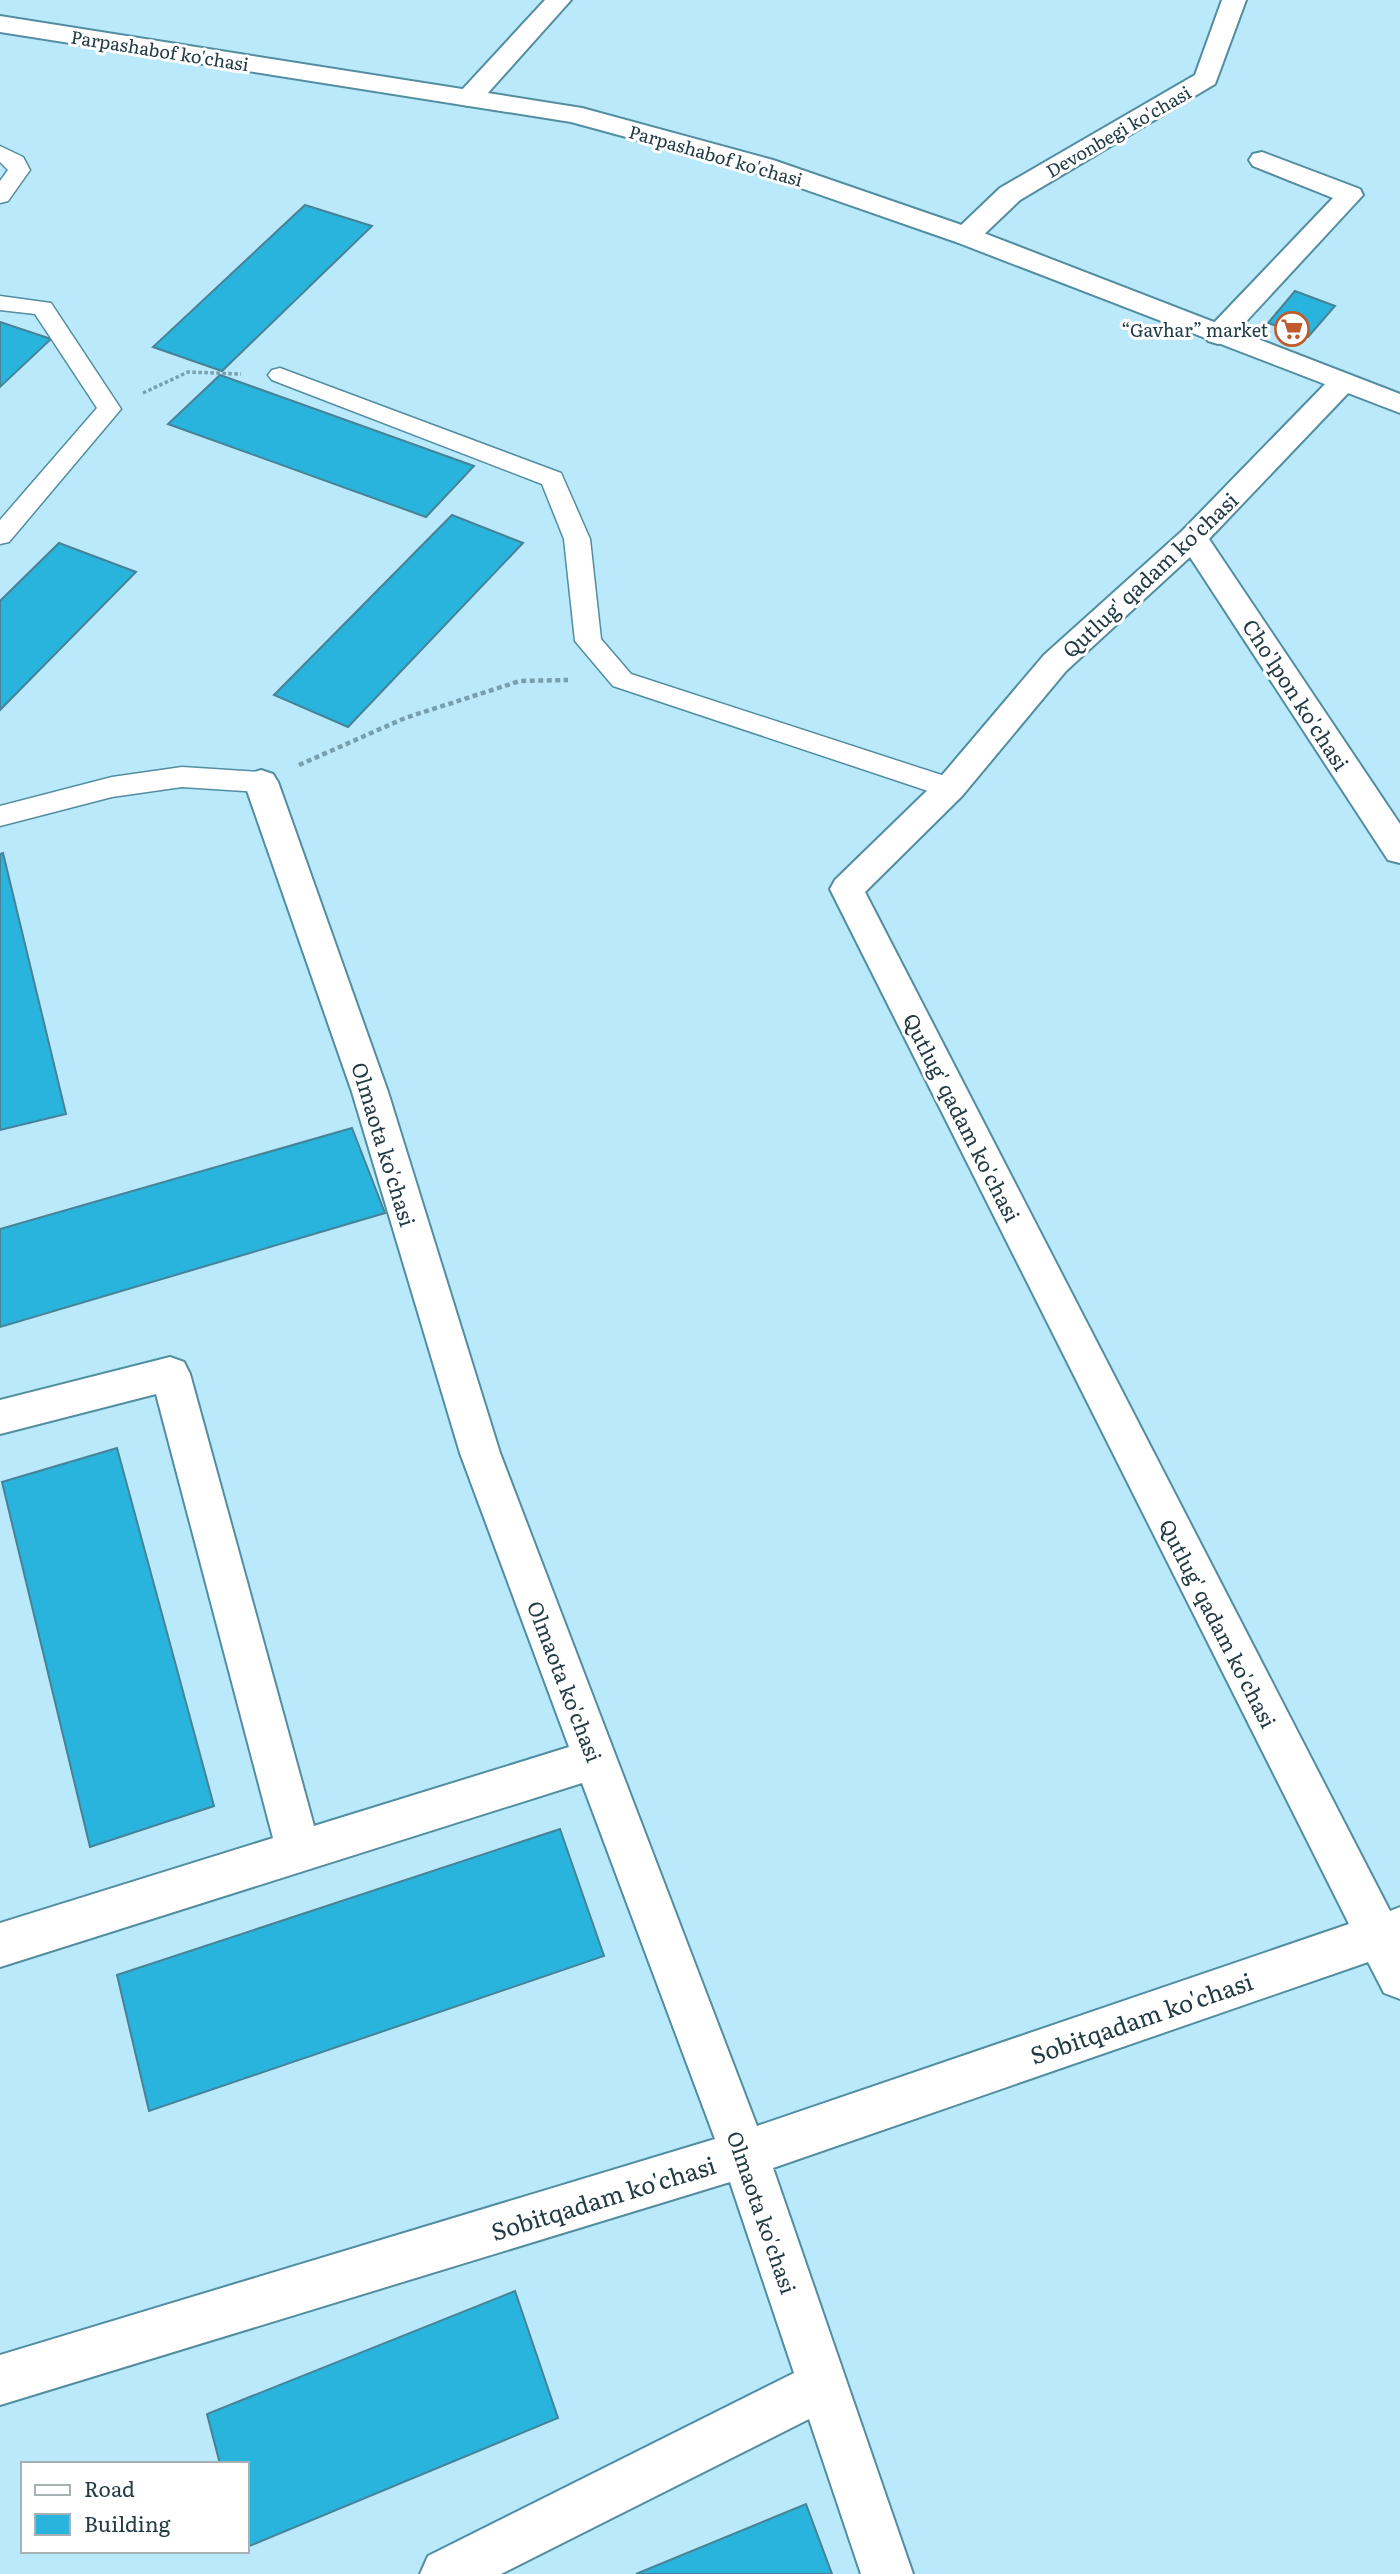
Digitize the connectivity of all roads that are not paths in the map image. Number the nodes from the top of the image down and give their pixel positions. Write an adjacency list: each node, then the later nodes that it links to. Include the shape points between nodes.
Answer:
1 (559, 0): 4 (street)
2 (1234, 0): 8 (street, Devonbegi ko'chasi, via 1206,79 1010,194)
3 (0, 24): 4 (street, Parpashabof ko'chasi)
4 (469, 98): 8 (street, Parpashabof ko'chasi, via 573,114 764,166)
5 (0, 153): 7 (lane, via 19,170)
6 (1262, 160): 10 (street, via 1350,195)
7 (0, 196)
8 (966, 236): 10 (street, Parpashabof ko'chasi)
9 (0, 303): 14 (lane, via 43,308 109,409)
10 (1218, 335): 12 (street, Parpashabof ko'chasi)
11 (280, 375): 17 (lane, via 552,479 577,539 588,641 622,680)
12 (1342, 383): 13 (street, Parpashabof ko'chasi); 15 (street, Qutlug' qadam ko'chasi)
13 (1400, 404)
14 (0, 536)
15 (1194, 538): 17 (street, Qutlug' qadam ko'chasi, via 1055,663); 19 (street, Cho'lpon ko'chasi)
16 (261, 782): 18 (lane, via 182,777 112,787); 21 (street, Olmaota ko'chasi, via 370,1092 480,1453)
17 (950, 788): 23 (street, Qutlug' qadam ko'chasi, via 847,889)
18 (0, 816)
19 (1400, 851)
20 (0, 1417): 22 (street, via 170,1374)
21 (595, 1759): 22 (street); 26 (street, Olmaota ko'chasi)
22 (299, 1851): 24 (street)
23 (1389, 1932): 25 (street, Qutlug' qadam ko'chasi); 26 (street, Sobitqadam ko'chasi)
24 (0, 1945)
25 (1400, 1977)
26 (744, 2154): 27 (street, Sobitqadam ko'chasi); 28 (street, Olmaota ko'chasi)
27 (0, 2380)
28 (823, 2385): 29 (street); 30 (street, Olmaota ko'chasi)
29 (448, 2573)
30 (887, 2574)

